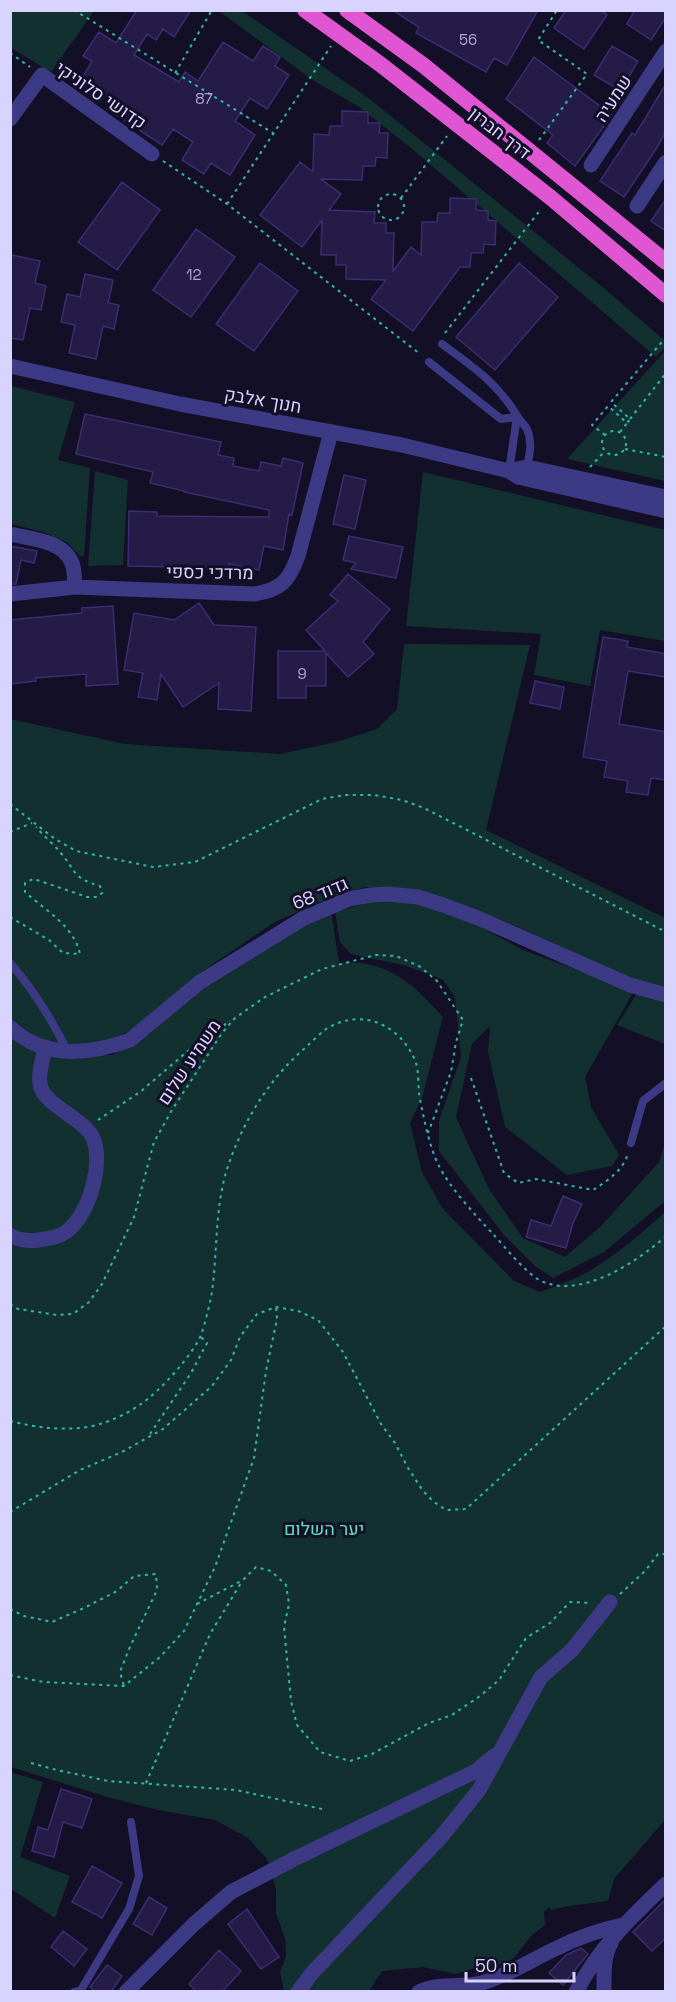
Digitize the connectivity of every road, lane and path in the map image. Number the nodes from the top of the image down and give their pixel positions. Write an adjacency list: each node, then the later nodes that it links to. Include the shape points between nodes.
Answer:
1 (74, 10): 9 (path)
2 (212, 10): 9 (path)
3 (305, 10): 6 (highway, דרך חברון)
4 (347, 10): 22 (highway, דרך חברון, via 423,65)
5 (557, 10): 13 (path, via 538,40 587,74)
6 (339, 34): 12 (highway, דרך חברון); 14 (path)
7 (666, 51): 17 (street, שמעיה)
8 (10, 53): 10 (path)
9 (175, 73): 14 (path)
10 (42, 75): 11 (street, קדושי סלוניקי); 15 (street, קדושי סלוניקי)
11 (10, 119)
12 (456, 124): 18 (highway, דרך חברון); 19 (path)
13 (547, 128)
14 (273, 133): 20 (path)
15 (152, 154): 20 (path)
16 (666, 162): 21 (street)
17 (591, 165)
18 (550, 197): 23 (highway, דרך חברון); 25 (path)
19 (401, 198): 19 (path, via 384,195 378,204 379,213 392,220 400,216)
20 (226, 204): 26 (path)
21 (637, 206)
22 (666, 262)
23 (666, 295)
24 (666, 337): 30 (path, via 610,402)
25 (441, 342): 29 (lane, via 487,377)
26 (429, 362): 29 (lane, via 501,419)
27 (10, 366): 32 (street, חנוך אלבק)
28 (666, 373): 30 (path)
29 (517, 417): 37 (lane); 37 (lane, via 530,438 530,451)
30 (630, 419): 31 (path)
31 (627, 423): 33 (path); 34 (path, via 608,406 592,425)
32 (331, 432): 37 (street, חנוך אלבק); 41 (street, מרדכי כספי, via 298,556 279,587 229,595)
33 (620, 432): 34 (path); 35 (path)
34 (605, 435): 35 (path, via 602,443 608,454 616,456)
35 (626, 448): 36 (path)
36 (666, 457)
37 (518, 472): 38 (street, חנוך אלבק); 39 (street, חנוך אלבק)
38 (666, 497)
39 (666, 511)
40 (10, 534): 41 (street, via 50,543 62,550 72,564)
41 (75, 587): 42 (street, מרדכי כספי)
42 (10, 594)
43 (10, 804): 44 (path)
44 (33, 823): 45 (path); 46 (path, via 62,854 75,875 100,886 102,893 87,897 33,879 25,883 25,892 70,930 80,954 63,953 50,940); 47 (path, via 76,851 153,867 175,866 195,862 322,799 374,795 424,808)
45 (10, 832)
46 (10, 917)
47 (666, 932)
48 (10, 963): 53 (lane, via 52,1019)
49 (666, 995): 53 (street, גדוד 68, via 630,985 443,904 418,897 371,895 349,899 304,918 200,982 130,1040 96,1051)
50 (235, 1018): 56 (path, via 196,1044 140,1092); 57 (path, משמיע שלום, via 265,997 322,969 376,955 396,956 419,966 437,981 463,1020 451,1072); 61 (path, משמיע שלום, via 213,1045 154,1142 134,1217 89,1302 73,1314 57,1316)
51 (10, 1027): 52 (street, גדוד 68, via 28,1042)
52 (45, 1047): 53 (street, גדוד 68); 56 (street, via 39,1075 42,1091)
53 (69, 1052)
54 (471, 1078): 58 (path, via 504,1173 518,1183 536,1179 593,1190 613,1177 627,1159)
55 (666, 1083): 58 (lane, via 643,1101)
56 (87, 1127): 59 (street, via 97,1160 92,1190 81,1215 60,1235 34,1241)
57 (428, 1133): 60 (path, via 438,1166 471,1211 539,1280 565,1287 593,1282); 64 (path, via 416,1062 400,1038 379,1023 353,1017 326,1029 269,1085 246,1122 227,1170 218,1209 210,1300)
58 (631, 1143)
59 (10, 1235)
60 (666, 1236)
61 (10, 1304)
62 (276, 1307): 63 (path, via 318,1320 343,1353 423,1491 446,1510 466,1509); 66 (path, via 256,1314 212,1386); 71 (path, via 254,1458 215,1567)
63 (666, 1326)
64 (200, 1336): 65 (path, via 178,1369 141,1404 111,1420 82,1428 46,1429); 66 (path, via 207,1343)
65 (10, 1421)
66 (149, 1437): 67 (path, via 80,1470)
67 (10, 1512)
68 (666, 1554): 70 (path, via 658,1554)
69 (243, 1580): 70 (path, via 256,1567 272,1570 286,1585 289,1604 284,1627 297,1725 320,1752 350,1761 452,1715 480,1696 499,1680 526,1638 550,1623 570,1602); 71 (path); 77 (path, via 210,1634)
70 (610, 1602): 75 (street, via 572,1650 541,1677)
71 (197, 1604): 74 (path, via 184,1631)
72 (10, 1609): 74 (path, via 52,1622 117,1591 134,1576 156,1574 158,1590 120,1672)
73 (10, 1676): 74 (path, via 43,1682)
74 (123, 1686)
75 (503, 1748): 83 (street, via 476,1771 231,1892); 84 (street, via 479,1790 441,1837)
76 (31, 1762): 77 (path, via 108,1781)
77 (146, 1784): 78 (path, via 236,1790)
78 (322, 1809)
79 (130, 1822): 82 (lane, via 139,1876 129,1909)
80 (666, 1884): 81 (street)
81 (622, 1925): 85 (street, via 593,1932 483,1982); 86 (street, via 590,1964); 87 (street, via 609,1947)
82 (79, 1991)
83 (126, 1992)
84 (298, 1992)
85 (419, 1992)
86 (576, 1992)
87 (604, 1992)

